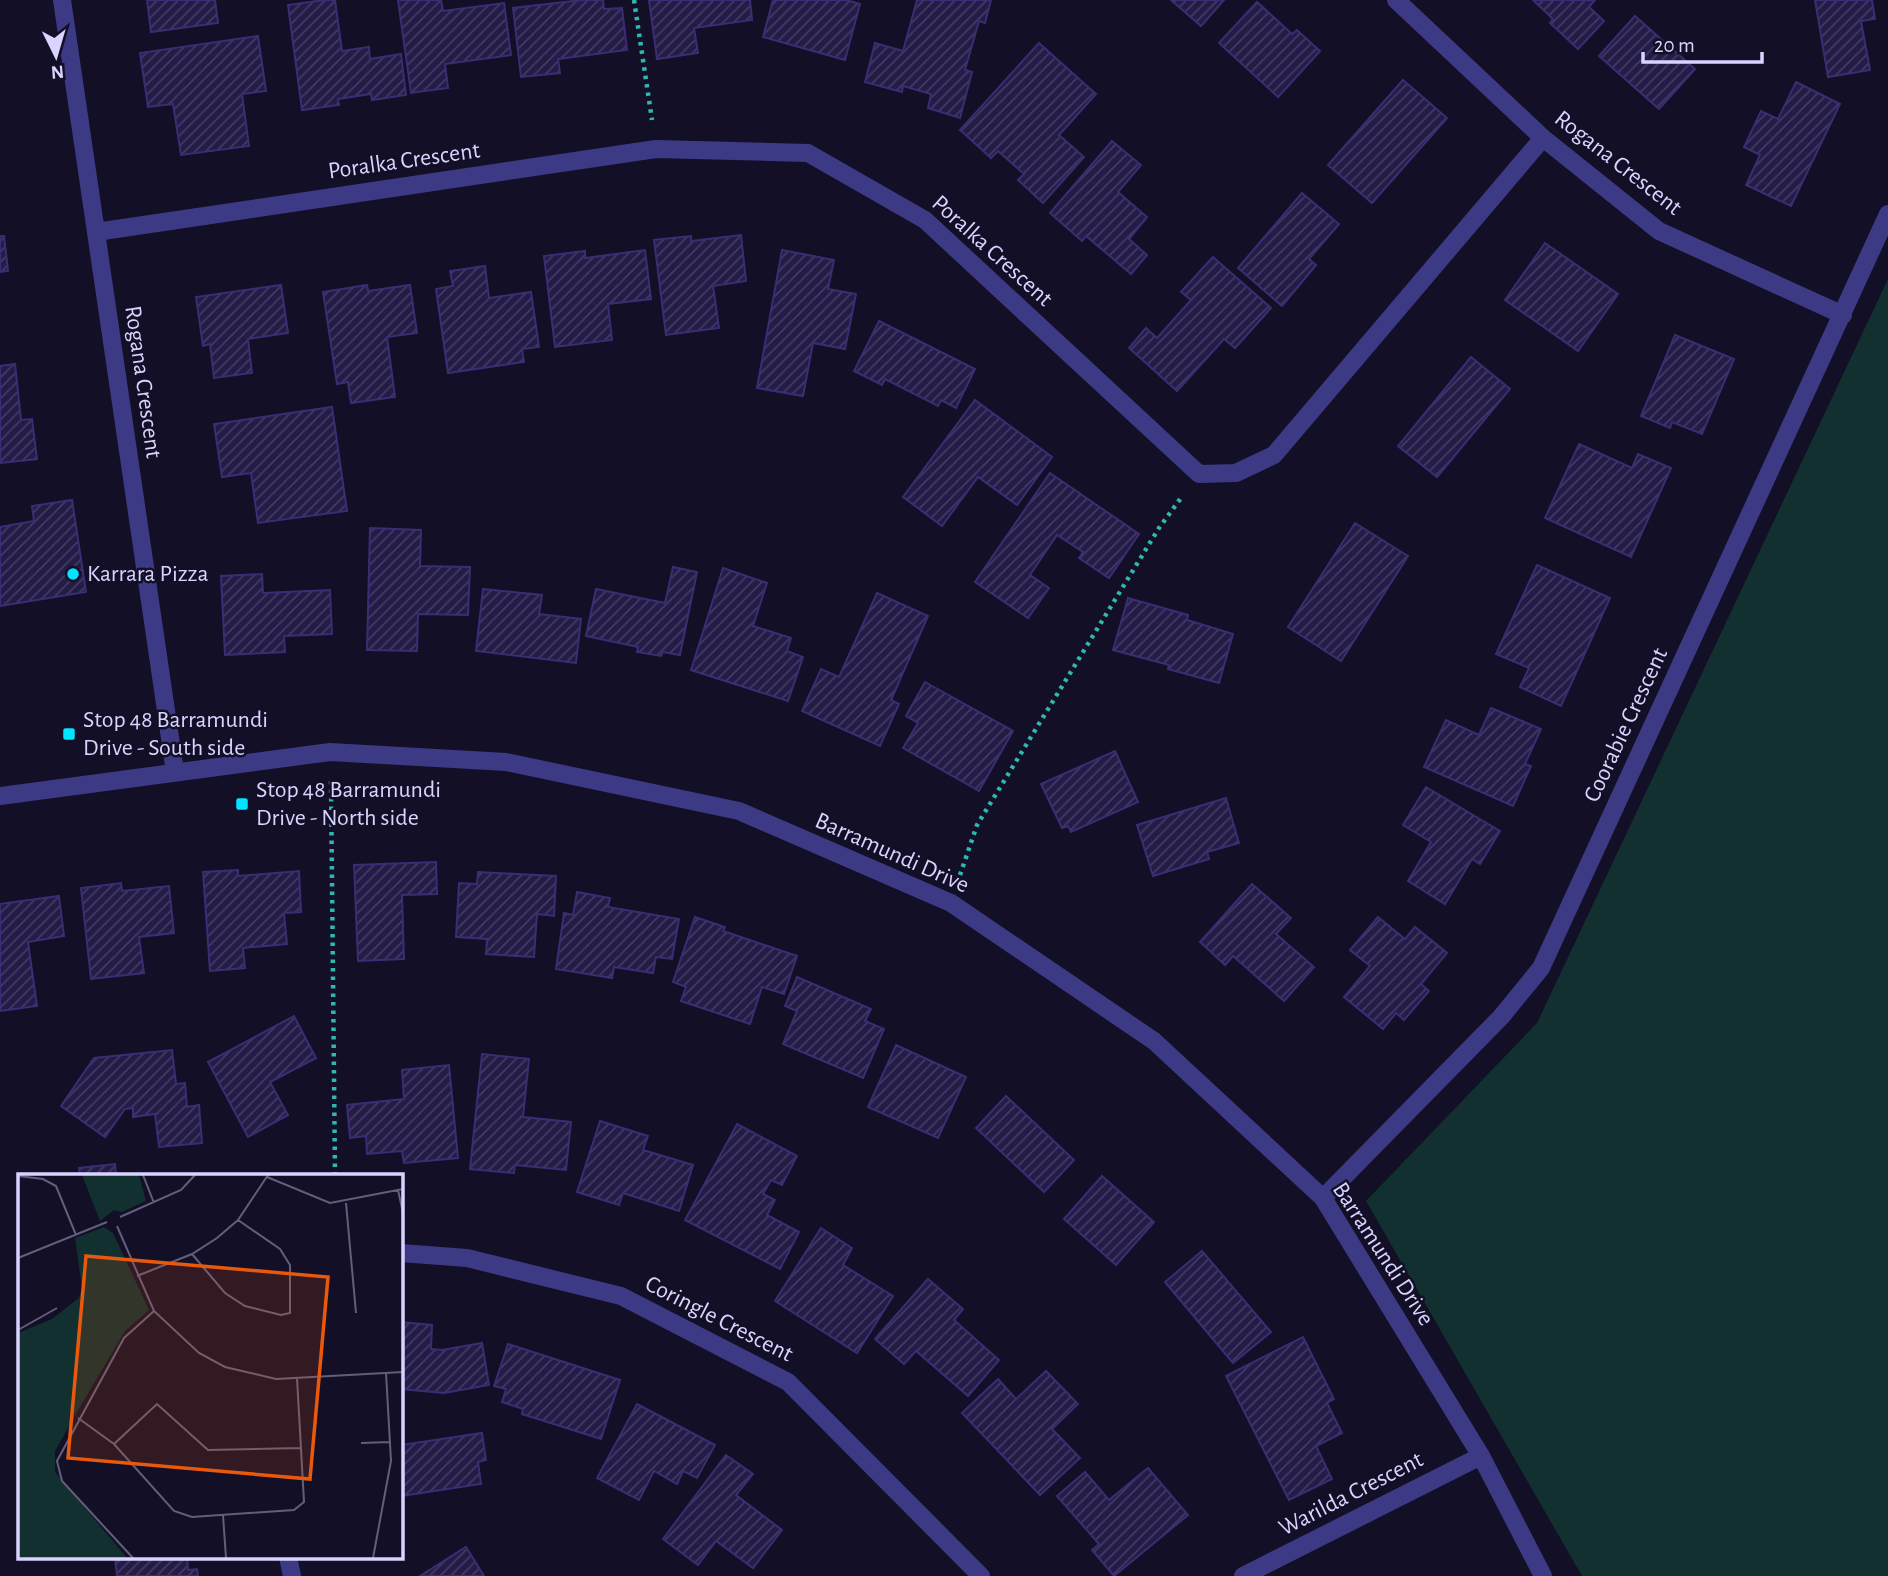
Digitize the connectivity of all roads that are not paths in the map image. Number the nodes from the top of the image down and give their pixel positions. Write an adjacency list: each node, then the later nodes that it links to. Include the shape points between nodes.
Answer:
1 (62, 0): 5 (street, Rogana Crescent)
2 (1396, 0): 3 (street, Rogana Crescent)
3 (1544, 138): 5 (street, Poralka Crescent, via 1275,455 1236,473 1199,474 925,220 808,153 656,149); 6 (street, Rogana Crescent, via 1659,231)
4 (1888, 214): 6 (street, Coorabie Crescent)
5 (96, 232): 7 (street, Rogana Crescent)
6 (1843, 315): 9 (street, Coorabie Crescent, via 1541,968 1501,1017)
7 (175, 772): 8 (street, Barramundi Drive); 9 (street, Barramundi Drive, via 330,752 506,762 739,811 951,903 1154,1041)
8 (0, 796)
9 (1323, 1198): 11 (street, Barramundi Drive)
10 (402, 1254): 14 (street, Coringle Crescent, via 467,1258 621,1296 788,1382)
11 (1481, 1457): 15 (street, Warilda Crescent); 16 (street, Barramundi Drive)
12 (288, 1558): 13 (street)
13 (292, 1576)
14 (981, 1576)
15 (1243, 1576)
16 (1543, 1576)

